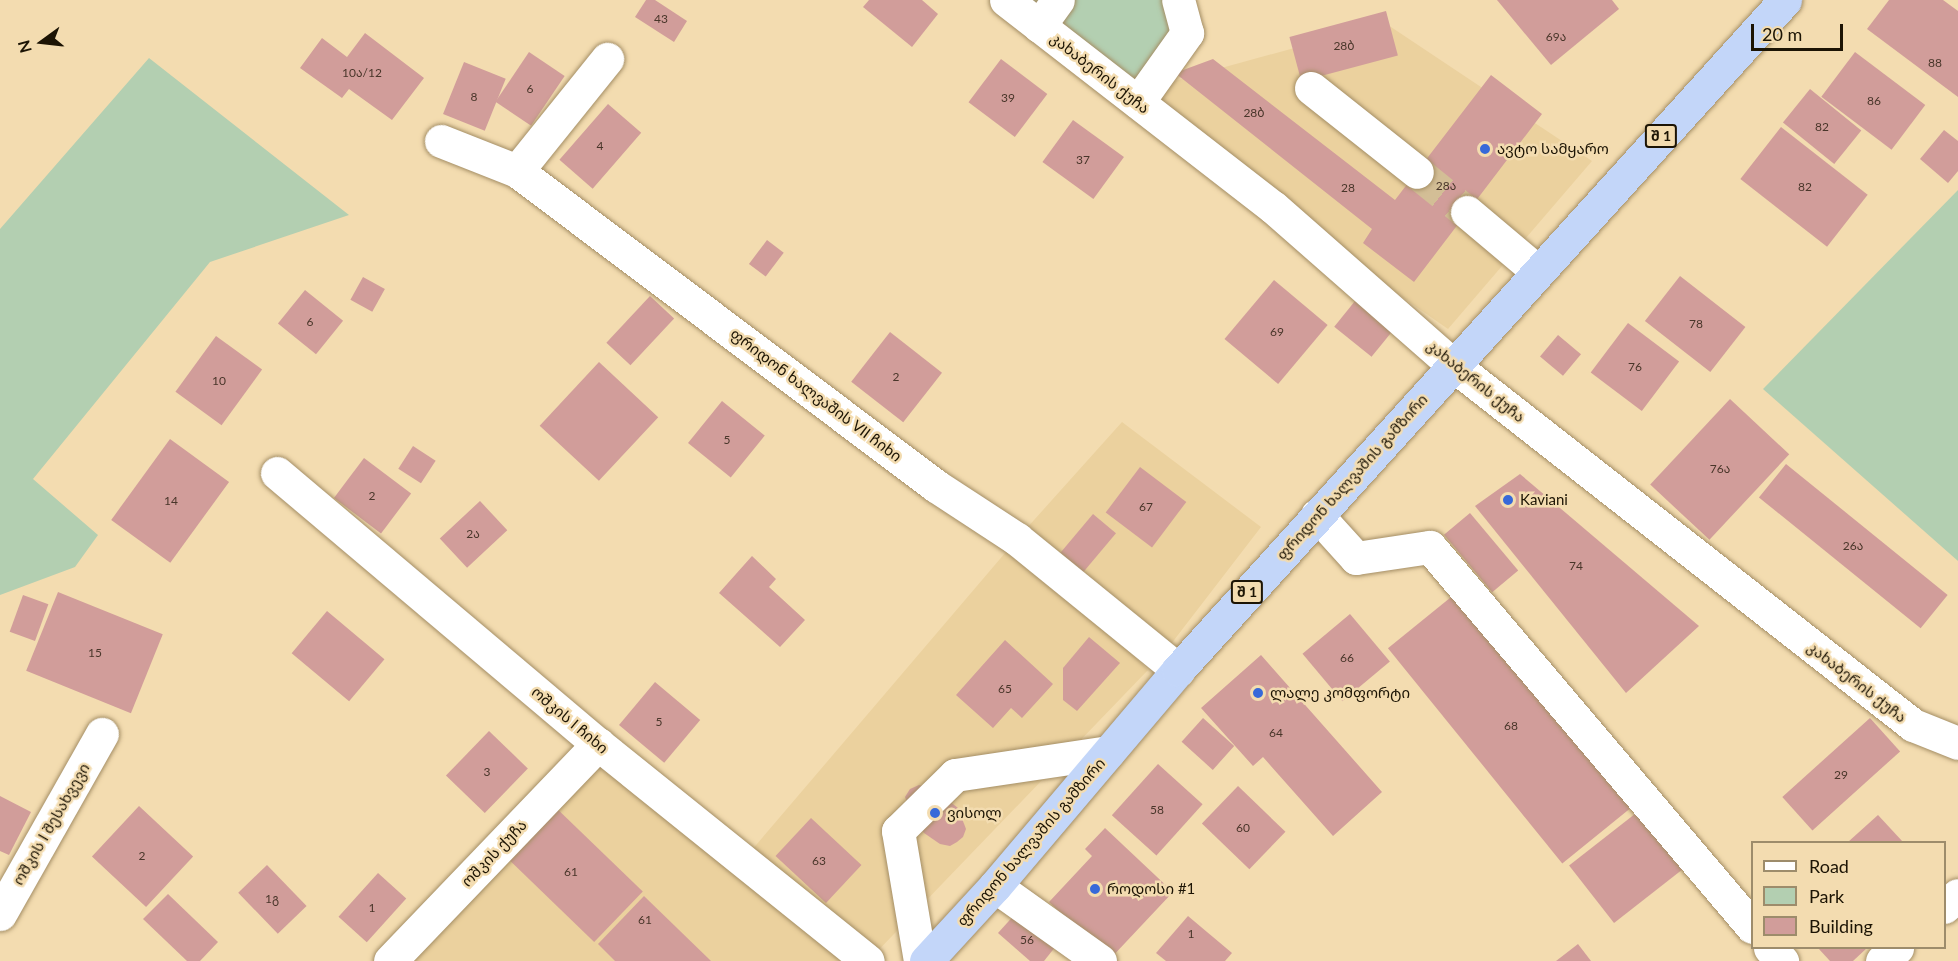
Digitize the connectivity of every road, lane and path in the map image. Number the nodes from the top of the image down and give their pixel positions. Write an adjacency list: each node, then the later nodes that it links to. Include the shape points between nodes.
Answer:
1 (1006, 0): 5 (street, კახაბერის ქუჩა)
2 (1059, 0): 5 (street)
3 (1178, 0): 8 (street, via 1187,33)
4 (1785, 0): 13 (highway, ფრიდონ ხალვაშის გამზირი / შ 1)
5 (1039, 26): 8 (street, კახაბერის ქუჩა)
6 (607, 59): 10 (street)
7 (1311, 88): 11 (street)
8 (1138, 102): 14 (street, კახაბერის ქუჩა, via 1273,207)
9 (441, 141): 10 (street, ფრიდონ ხალვაშის VII ჩიხი)
10 (518, 171): 17 (street, ფრიდონ ხალვაშის VII ჩიხი, via 936,486 1017,539)
11 (1417, 172)
12 (1467, 212): 13 (street)
13 (1537, 271): 14 (highway, ფრიდონ ხალვაშის გამზირი / შ 1)
14 (1453, 365): 16 (highway, ფრიდონ ხალვაშის გამზირი / შ 1); 19 (street, კახაბერის ქუჩა, via 1913,725)
15 (277, 473): 20 (street, ოშკის I ჩიხი)
16 (1317, 515): 17 (highway, ფრიდონ ხალვაშის გამზირი / შ 1); 26 (street, via 1356,558 1430,547)
17 (1178, 670): 21 (highway, ფრიდონ ხალვაშის გამზირი / შ 1)
18 (102, 734): 25 (street, ოშკის I შესახვევი)
19 (1958, 743)
20 (598, 744): 29 (street, ოშკის ქუჩა); 30 (street, ოშკის I ჩიხი)
21 (1108, 752): 22 (highway, ფრიდონ ხალვაშის გამზირი / შ 1); 31 (street, via 955,775 898,831)
22 (995, 886): 32 (highway, ფრიდონ ხალვაშის გამზირი / შ 1); 33 (street)
23 (1958, 895): 24 (street)
24 (1946, 905)
25 (0, 914)
26 (1751, 926)
27 (1771, 949): 34 (street)
28 (1896, 949): 35 (street)
29 (390, 961)
30 (868, 961)
31 (920, 961)
32 (926, 961)
33 (1100, 961)
34 (1782, 961)
35 (1882, 961)

